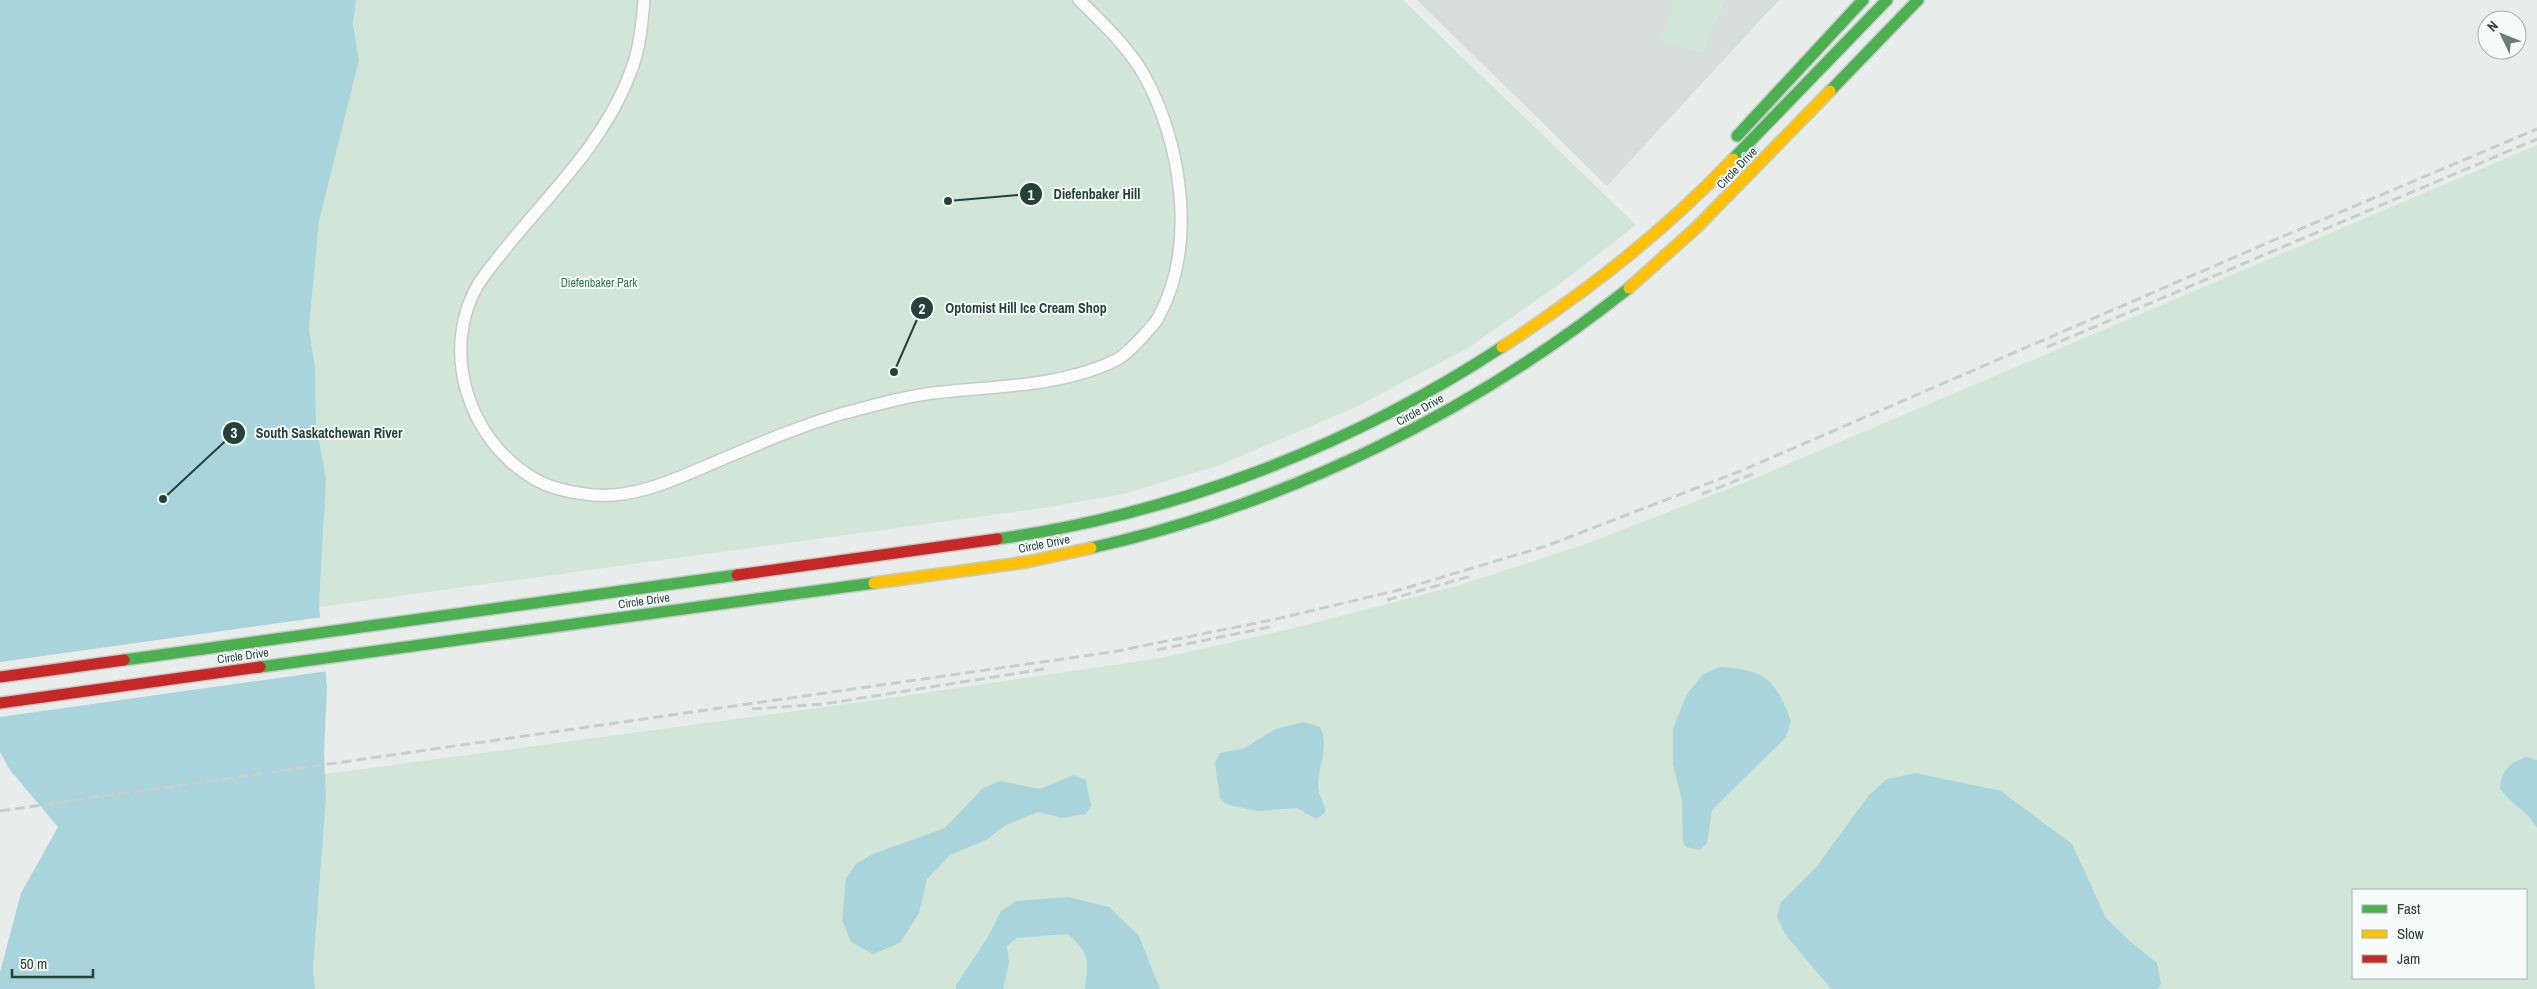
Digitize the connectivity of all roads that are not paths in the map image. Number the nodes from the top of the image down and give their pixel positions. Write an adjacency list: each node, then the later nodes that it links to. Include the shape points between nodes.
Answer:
1 (644, 0): 2 (street, via 641,36 632,70 620,97 583,156 479,283 472,294 462,333 460,355 464,384 475,416 488,436 518,468 535,480 594,495 654,487 751,447 848,413 923,394 1015,385 1088,372 1119,358 1139,341 1159,318 1178,260 1181,226 1175,156 1165,123 1143,74 1114,36)
2 (1079, 0)
3 (1863, 0): 8 (highway)
4 (1887, 0): 10 (highway, Circle Drive, via 1697,196 1582,294)
5 (1918, 0): 7 (highway, Circle Drive)
6 (1932, 0): 7 (highway, via 1855,75)
7 (1836, 84): 12 (highway, Circle Drive, via 1700,226 1603,308 1518,367 1453,408 1350,462 1165,530 1027,562)
8 (1728, 146)
9 (1715, 160): 10 (highway, via 1633,239 1561,298)
10 (1548, 316): 11 (highway, Circle Drive, via 1422,396 1286,460 1179,500 1084,525)
11 (0, 677)
12 (0, 703)

